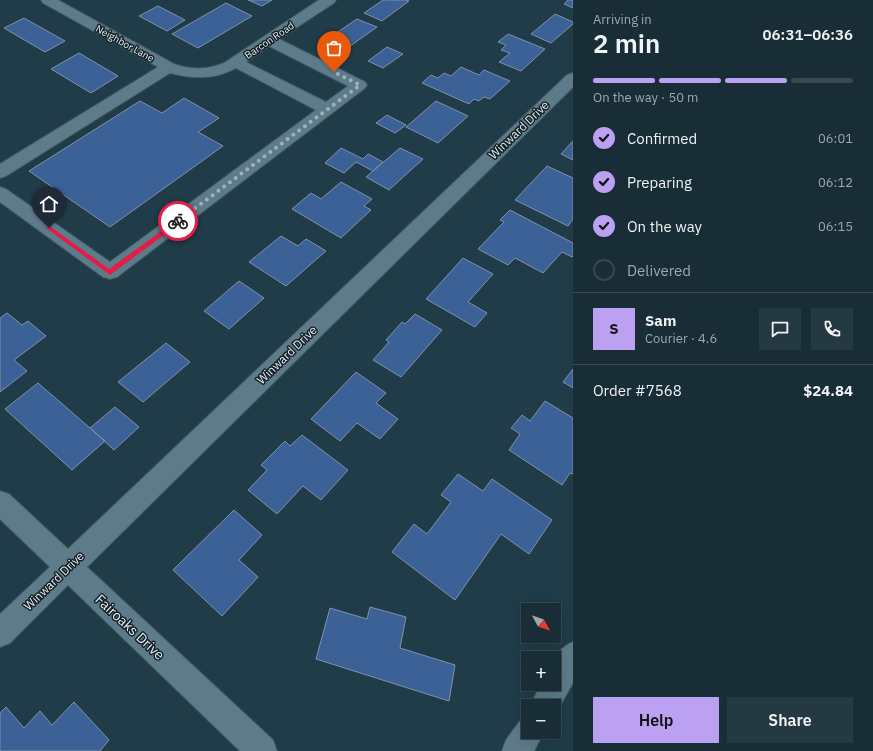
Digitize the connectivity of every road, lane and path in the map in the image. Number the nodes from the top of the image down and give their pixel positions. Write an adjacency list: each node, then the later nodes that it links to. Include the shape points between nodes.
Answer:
1 (48, 0): 5 (street, Neighbor Lane)
2 (329, 0): 3 (street, Barcon Road)
3 (269, 40): 4 (street, Barcon Road); 8 (street, via 360,85)
4 (235, 62): 6 (street, Barcon Road, via 223,69); 8 (street)
5 (169, 67): 6 (street, Neighbor Lane, via 181,72); 9 (street)
6 (206, 73)
7 (573, 78): 12 (street, Winward Drive)
8 (327, 109): 10 (street, via 110,272)
9 (0, 172)
10 (0, 193)
11 (0, 502): 12 (street, Fairoaks Drive)
12 (68, 568): 13 (street, Winward Drive); 17 (street, Fairoaks Drive)
13 (0, 633)
14 (573, 656): 15 (street)
15 (548, 699)
16 (525, 739): 18 (street)
17 (262, 751)
18 (517, 751)

